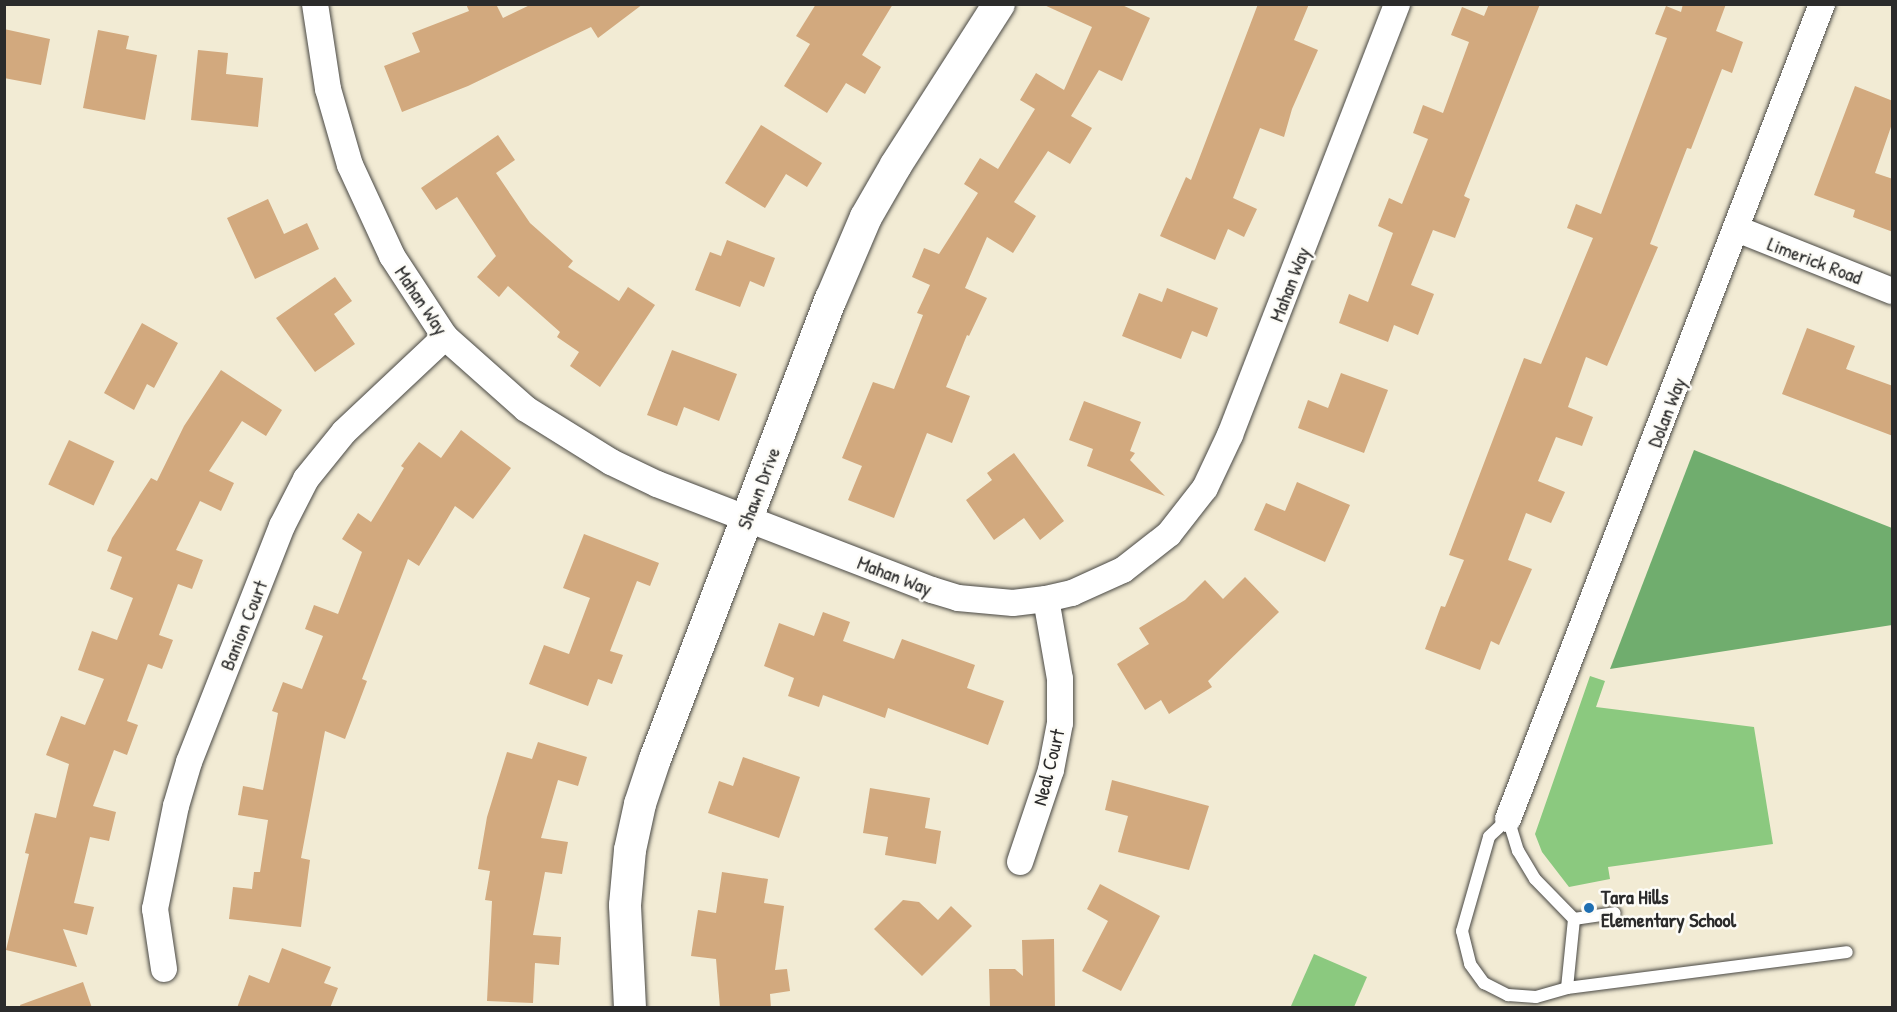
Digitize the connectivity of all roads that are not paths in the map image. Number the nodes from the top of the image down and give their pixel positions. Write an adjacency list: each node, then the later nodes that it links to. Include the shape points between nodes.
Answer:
1 (315, 4): 7 (street, Mahan Way, via 328,89 350,165 392,256)
2 (999, 4): 8 (street, Shawn Drive, via 866,217)
3 (1397, 4): 9 (street, Mahan Way, via 1230,435 1205,488 1169,534 1145,555 1099,583)
4 (1822, 4): 5 (street, Dolan Way)
5 (1737, 229): 6 (street, Limerick Road); 10 (street, Dolan Way)
6 (1893, 291)
7 (445, 337): 8 (street, Mahan Way, via 526,409 572,439 657,484); 15 (street, Banion Court, via 344,432 306,479 282,526 189,762 176,806 155,909)
8 (747, 519): 9 (street, Mahan Way, via 949,595 1013,603); 17 (street, Shawn Drive, via 640,804 630,850 625,905)
9 (1046, 599): 11 (street, Neal Court, via 1059,680 1060,723 1051,770)
10 (1508, 819): 13 (lane, via 1518,851 1535,879); 16 (lane, via 1489,837 1462,930 1470,964 1484,983 1508,995 1536,997)
11 (1020, 862)
12 (1615, 913): 13 (lane)
13 (1574, 919): 16 (lane)
14 (1847, 952): 16 (lane)
15 (164, 969)
16 (1567, 988)
17 (630, 1008)

